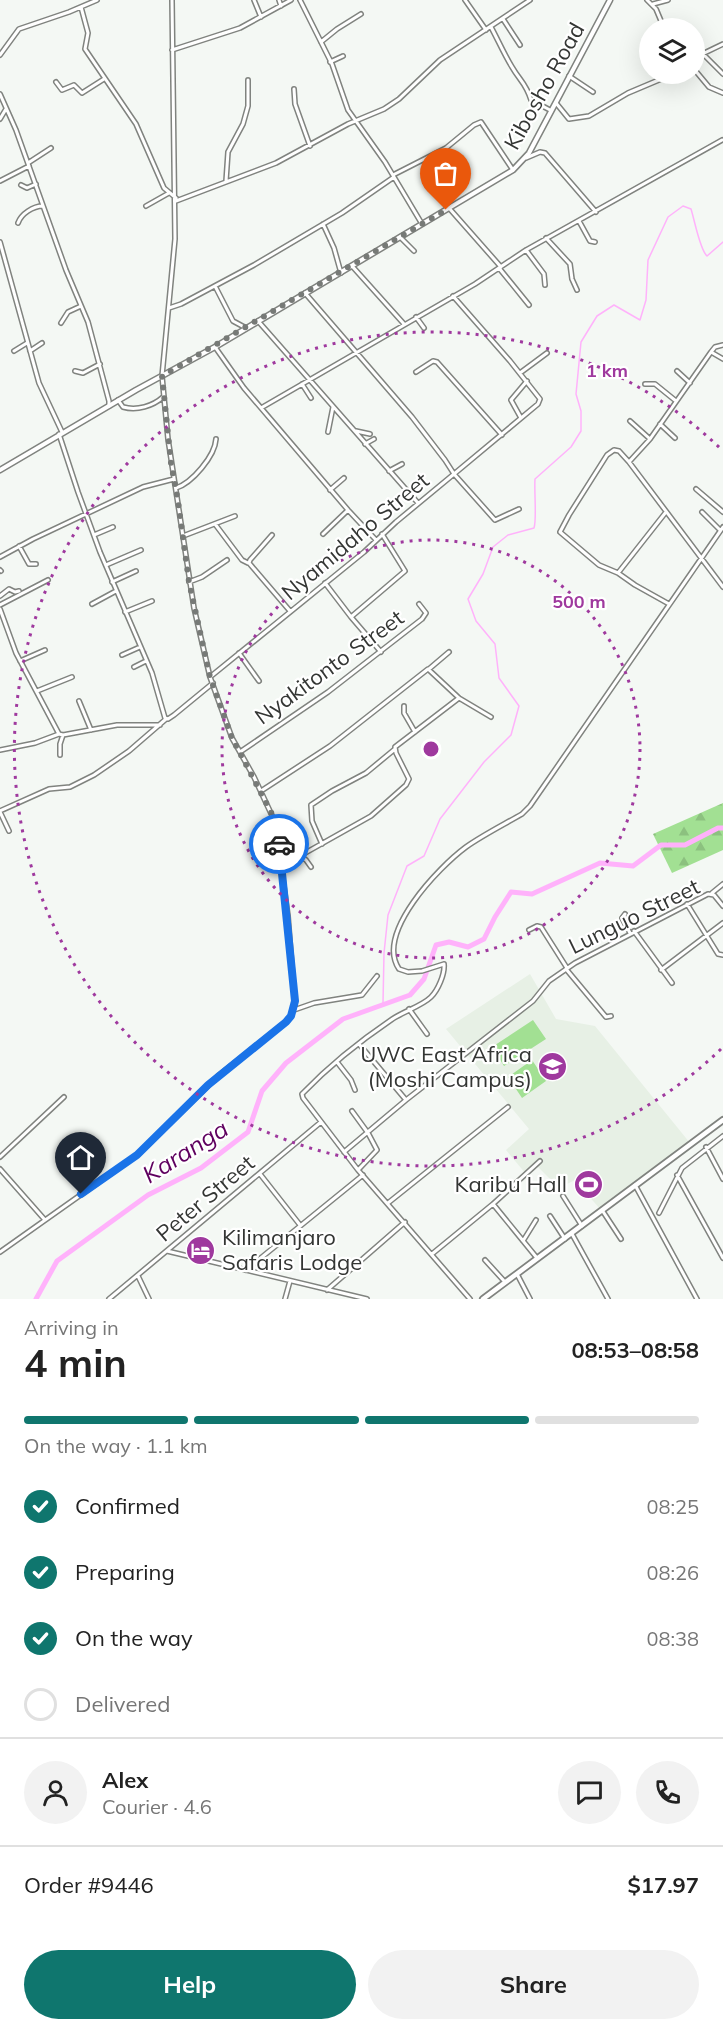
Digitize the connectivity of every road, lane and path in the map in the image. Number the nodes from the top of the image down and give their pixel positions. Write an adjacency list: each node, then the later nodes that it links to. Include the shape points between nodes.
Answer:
1 (81, 0): 15 (street)
2 (97, 0): 15 (street)
3 (172, 0): 25 (street)
4 (254, 0): 17 (street)
5 (279, 0): 14 (street)
6 (291, 0): 14 (street)
7 (300, 0): 22 (street)
8 (465, 0): 21 (street)
9 (531, 0): 19 (street)
10 (610, 0): 32 (street, Kibosho Road)
11 (647, 0): 13 (street)
12 (668, 0): 13 (street)
13 (653, 4): 18 (street)
14 (281, 6): 17 (street)
15 (82, 7): 27 (street, via 19,29); 33 (street, via 88,33 85,49)
16 (361, 14): 22 (street)
17 (261, 17): 25 (street, via 222,35)
18 (660, 18)
19 (502, 19): 20 (street); 24 (street)
20 (491, 27): 21 (street); 44 (street, via 531,100)
21 (486, 30): 46 (street, via 440,60 391,105)
22 (321, 42): 30 (street)
23 (723, 44): 26 (street)
24 (520, 45)
25 (172, 50): 59 (street)
26 (705, 52)
27 (0, 55)
28 (343, 56): 30 (street)
29 (705, 56): 31 (street)
30 (330, 62): 46 (street)
31 (723, 74)
32 (569, 76): 39 (street); 42 (street, Kibosho Road)
33 (104, 79): 35 (street, via 82,93 74,85 62,90); 58 (street, via 136,124)
34 (248, 80): 55 (street, via 248,106 228,152)
35 (56, 82)
36 (705, 82): 40 (street)
37 (649, 84): 42 (street, via 585,117 569,119)
38 (294, 89): 48 (street)
39 (593, 92)
40 (723, 93)
41 (0, 94): 43 (street)
42 (555, 102): 44 (street, Kibosho Road)
43 (6, 109): 45 (street); 51 (street)
44 (550, 110): 50 (street, Kibosho Road)
45 (0, 119)
46 (355, 120): 48 (street); 53 (street)
47 (722, 140): 63 (street)
48 (310, 146): 55 (street)
49 (51, 148): 51 (street)
50 (526, 158): 52 (street, Kibosho Road); 63 (street, via 545,153)
51 (29, 165): 54 (street); 56 (street)
52 (513, 170): 53 (street, via 481,122 446,148); 62 (street, Kibosho Road)
53 (393, 176): 66 (street); 67 (street)
54 (0, 181)
55 (226, 181): 59 (street)
56 (36, 184): 57 (street, via 27,188); 61 (street)
57 (21, 185)
58 (169, 193): 59 (street); 60 (street)
59 (176, 199): 84 (street)
60 (146, 206)
61 (44, 207): 65 (street, via 29,211); 83 (street)
62 (449, 208): 67 (street, Kibosho Road); 75 (street)
63 (596, 212): 64 (street)
64 (579, 221): 69 (street); 70 (street, via 590,241)
65 (18, 223)
66 (322, 224): 76 (street); 78 (street)
67 (422, 224): 68 (street, Kibosho Road)
68 (400, 237): 73 (street); 74 (street, Kibosho Road)
69 (546, 238): 72 (street); 79 (street, via 570,264)
70 (595, 242)
71 (0, 245): 91 (street)
72 (526, 250): 75 (street); 77 (street, via 544,274)
73 (414, 251)
74 (352, 266): 76 (street, Kibosho Road); 88 (street)
75 (500, 267): 81 (street); 82 (street)
76 (341, 273): 80 (street, Kibosho Road)
77 (545, 285)
78 (215, 286): 84 (street); 89 (street, via 233,321)
79 (577, 290)
80 (305, 293): 86 (street, Kibosho Road); 97 (street, Nyamidaho Street)
81 (453, 296): 85 (street); 105 (street)
82 (529, 305)
83 (81, 306): 87 (street, via 68,312); 101 (street)
84 (169, 308): 106 (street)
85 (416, 317): 88 (street); 90 (street)
86 (258, 321): 89 (street, Kibosho Road); 107 (street)
87 (61, 323)
88 (404, 324): 97 (street)
89 (246, 328): 94 (street, Kibosho Road)
90 (424, 328)
91 (27, 343): 95 (street); 96 (street)
92 (42, 344): 96 (street)
93 (723, 345): 98 (street)
94 (215, 347): 106 (street, Kibosho Road); 118 (street)
95 (14, 351)
96 (30, 351): 124 (street)
97 (355, 352): 107 (street); 136 (street, Nyamidaho Street)
98 (711, 352): 100 (street); 109 (street)
99 (547, 353): 105 (street)
100 (723, 359)
101 (100, 364): 102 (street, via 82,373); 116 (street)
102 (75, 371)
103 (677, 371): 109 (street)
104 (416, 372): 126 (street, via 437,362)
105 (520, 373): 108 (street)
106 (162, 376): 112 (street); 114 (street, Kibosho Road)
107 (309, 380): 110 (street); 117 (street)
108 (527, 381): 119 (street, via 511,400); 119 (street, via 540,400)
109 (690, 383): 115 (street)
110 (302, 384): 113 (street); 118 (street)
111 (645, 384): 115 (street, via 655,384)
112 (164, 396): 114 (street, via 154,405 133,409 123,407); 138 (street)
113 (310, 398)
114 (118, 400): 116 (street, Kibosho Road)
115 (677, 401): 121 (street)
116 (109, 406): 124 (street, Kibosho Road)
117 (333, 407): 122 (street); 123 (street)
118 (261, 408): 141 (street)
119 (521, 418): 126 (street)
120 (630, 421): 130 (street)
121 (660, 424): 127 (street); 130 (street)
122 (354, 431): 125 (street); 131 (street)
123 (328, 432)
124 (61, 433): 134 (street, Kibosho Road); 148 (street)
125 (370, 434)
126 (501, 435): 136 (street)
127 (675, 438)
128 (216, 439): 139 (street, via 206,462)
129 (374, 439): 131 (street)
130 (650, 439): 132 (street)
131 (365, 444): 135 (street)
132 (629, 462): 147 (street); 168 (street, via 618,450 609,453 560,531 599,565)
133 (402, 464): 135 (street)
134 (0, 470)
135 (389, 471): 142 (street)
136 (454, 474): 142 (street, Nyamidaho Street); 143 (street, via 495,520)
137 (344, 478): 141 (street)
138 (174, 479): 139 (street); 148 (street, via 143,487)
139 (176, 489): 157 (street)
140 (696, 489): 146 (street)
141 (330, 490): 144 (street)
142 (418, 503): 154 (street, Nyamidaho Street)
143 (519, 509)
144 (348, 510): 153 (street); 158 (street)
145 (702, 512): 152 (street)
146 (723, 512)
147 (666, 513): 162 (street); 168 (street)
148 (86, 515): 156 (street); 159 (street)
149 (235, 516): 150 (street)
150 (214, 524): 157 (street); 164 (street)
151 (113, 527): 156 (street)
152 (722, 528): 162 (street)
153 (323, 534)
154 (382, 534): 158 (street, Nyamidaho Street); 184 (street, via 405,571)
155 (272, 535): 164 (street)
156 (94, 536): 166 (street)
157 (183, 536): 171 (street)
158 (376, 540): 172 (street, Nyamidaho Street)
159 (19, 546): 161 (street); 165 (street, via 29,564)
160 (141, 550): 166 (street)
161 (0, 557)
162 (701, 558): 173 (street); 180 (street)
163 (227, 560): 171 (street)
164 (249, 563): 183 (street)
165 (36, 564)
166 (106, 565): 170 (street)
167 (136, 571): 170 (street)
168 (618, 573): 180 (street)
169 (48, 580): 181 (street)
170 (112, 582): 175 (street)
171 (189, 582): 196 (street)
172 (325, 582): 183 (street, Nyamidaho Street); 184 (street)
173 (723, 586)
174 (19, 591): 176 (street, via 10,589)
175 (116, 591): 179 (street); 182 (street)
176 (0, 596)
177 (152, 601): 182 (street)
178 (419, 603): 187 (street, Nyakitonto Street, via 426,615)
179 (92, 604)
180 (669, 604): 236 (street, via 530,806 464,849 411,904 395,940 399,969 422,971 441,963 445,966 433,995)
181 (0, 607): 191 (street)
182 (125, 612): 185 (street)
183 (290, 612): 189 (street, Nyamidaho Street)
184 (351, 617): 187 (street)
185 (140, 647): 190 (street); 192 (street)
186 (45, 650): 191 (street)
187 (381, 652): 211 (street, Nyakitonto Street)
188 (449, 652): 194 (street)
189 (239, 653): 196 (street, Nyamidaho Street); 197 (street)
190 (122, 655)
191 (20, 661): 199 (street)
192 (146, 661): 193 (street); 204 (street)
193 (134, 667)
194 (429, 669): 200 (street); 213 (street, via 330,746)
195 (72, 677): 199 (street)
196 (210, 677): 198 (street)
197 (259, 681)
198 (213, 683): 204 (street); 211 (street)
199 (37, 691): 208 (street)
200 (459, 698): 203 (street); 207 (street)
201 (79, 701): 206 (street)
202 (404, 706): 207 (street)
203 (491, 717)
204 (166, 719): 205 (street)
205 (160, 725): 206 (street, via 117,725); 214 (street, via 94,775 70,787 49,789)
206 (92, 730): 208 (street)
207 (415, 732): 209 (street)
208 (61, 735): 210 (street); 212 (street)
209 (395, 749): 217 (street, via 364,775 311,805 311,819); 217 (street, via 408,783 371,816)
210 (0, 750)
211 (240, 752): 213 (street)
212 (60, 755)
213 (261, 791): 218 (street, via 275,822)
214 (0, 812): 215 (street)
215 (9, 831)
216 (303, 834): 218 (street)
217 (322, 844): 219 (street)
218 (280, 847): 220 (street)
219 (300, 856): 220 (street); 221 (street)
220 (282, 867): 237 (street)
221 (311, 867)
222 (723, 884): 223 (street)
223 (712, 893): 224 (street, Lunguo Street); 225 (street, Lunguo Street)
224 (687, 904): 229 (street, Lunguo Street); 230 (street)
225 (723, 906)
226 (625, 914): 229 (street, via 622,918)
227 (723, 923): 230 (street)
228 (529, 930): 232 (street, via 541,927)
229 (632, 932): 232 (street, Lunguo Street); 233 (street)
230 (707, 935): 231 (street, via 718,954); 233 (street)
231 (723, 954)
232 (566, 968): 238 (street, via 606,1017); 244 (street, Lunguo Street, via 532,1001)
233 (662, 970): 235 (street)
234 (377, 976): 237 (street, via 362,995)
235 (672, 983)
236 (409, 1009): 239 (street); 240 (street)
237 (294, 1010): 268 (street, via 286,1022 208,1085 137,1155)
238 (611, 1016)
239 (427, 1034)
240 (359, 1044): 241 (street); 244 (street)
241 (337, 1062): 242 (street); 248 (street, via 302,1094)
242 (355, 1090)
243 (64, 1097): 253 (street)
244 (406, 1100): 249 (street, Lunguo Street)
245 (508, 1107): 263 (street)
246 (352, 1111): 249 (street)
247 (723, 1120): 261 (main road)
248 (321, 1122): 252 (street); 257 (street, Peter Street)
249 (368, 1133): 252 (street, Lunguo Street); 256 (street, via 377,1152)
250 (723, 1136): 251 (street)
251 (706, 1147): 259 (street); 260 (street)
252 (344, 1152): 256 (street)
253 (0, 1157)
254 (540, 1161): 264 (street)
255 (0, 1169): 268 (street)
256 (358, 1170): 258 (street)
257 (260, 1174): 271 (street); 277 (street, Peter Street)
258 (363, 1175): 263 (street); 271 (street)
259 (677, 1176): 266 (street); 280 (street)
260 (723, 1179)
261 (635, 1185): 265 (main road); 297 (street)
262 (563, 1196): 272 (street)
263 (388, 1203): 270 (street)
264 (493, 1204): 276 (street); 279 (street)
265 (602, 1210): 272 (main road); 275 (street)
266 (659, 1214)
267 (550, 1216): 274 (street)
268 (45, 1220): 278 (street)
269 (536, 1220): 276 (street)
270 (405, 1222): 279 (street); 288 (street)
271 (300, 1225): 283 (street)
272 (582, 1226): 273 (main road)
273 (572, 1234): 274 (main road); 296 (street)
274 (565, 1239): 281 (main road)
275 (621, 1239)
276 (523, 1241): 281 (street)
277 (167, 1251): 283 (street); 285 (street, Peter Street)
278 (0, 1252)
279 (432, 1254): 293 (street)
280 (723, 1258)
281 (538, 1259): 284 (main road)
282 (485, 1260): 287 (street)
283 (246, 1270): 286 (street)
284 (517, 1274): 287 (main road); 295 (street)
285 (138, 1276): 289 (street, Peter Street); 290 (street)
286 (290, 1281): 288 (street); 291 (street)
287 (505, 1282): 294 (main road)
288 (327, 1290): 292 (street)
289 (110, 1299)
290 (149, 1299)
291 (285, 1299)
292 (367, 1299)
293 (470, 1299)
294 (483, 1299)
295 (530, 1299)
296 (608, 1299)
297 (697, 1299)

